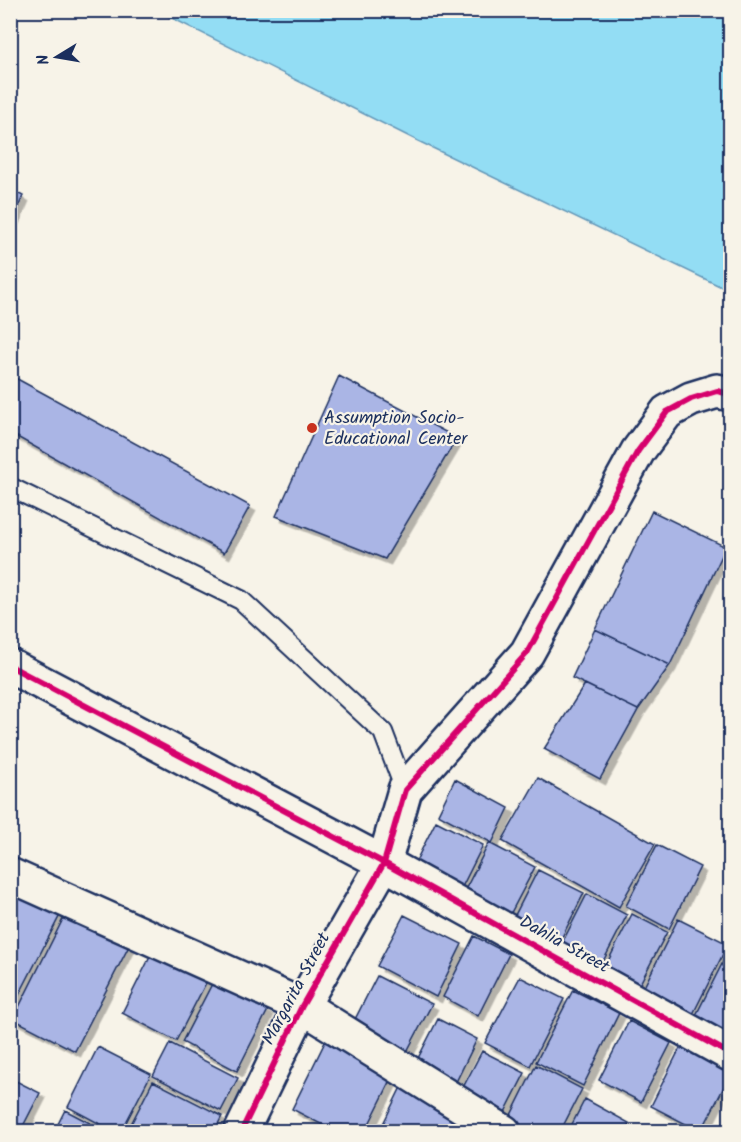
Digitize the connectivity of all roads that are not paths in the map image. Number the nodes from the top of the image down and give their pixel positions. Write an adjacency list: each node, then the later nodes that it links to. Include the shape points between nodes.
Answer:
1 (730, 394): 4 (street, via 708,394 667,412 638,451 527,653)
2 (10, 487): 4 (lane, via 241,600 383,732)
3 (10, 666): 5 (street, Dahlia Street)
4 (405, 790): 5 (street, Margarita Street)
5 (384, 863): 7 (street, Margarita Street); 8 (street, Dahlia Street)
6 (10, 875): 7 (street)
7 (302, 1006): 9 (street, Margarita Street); 10 (street)
8 (730, 1054)
9 (241, 1131)
10 (504, 1131)

